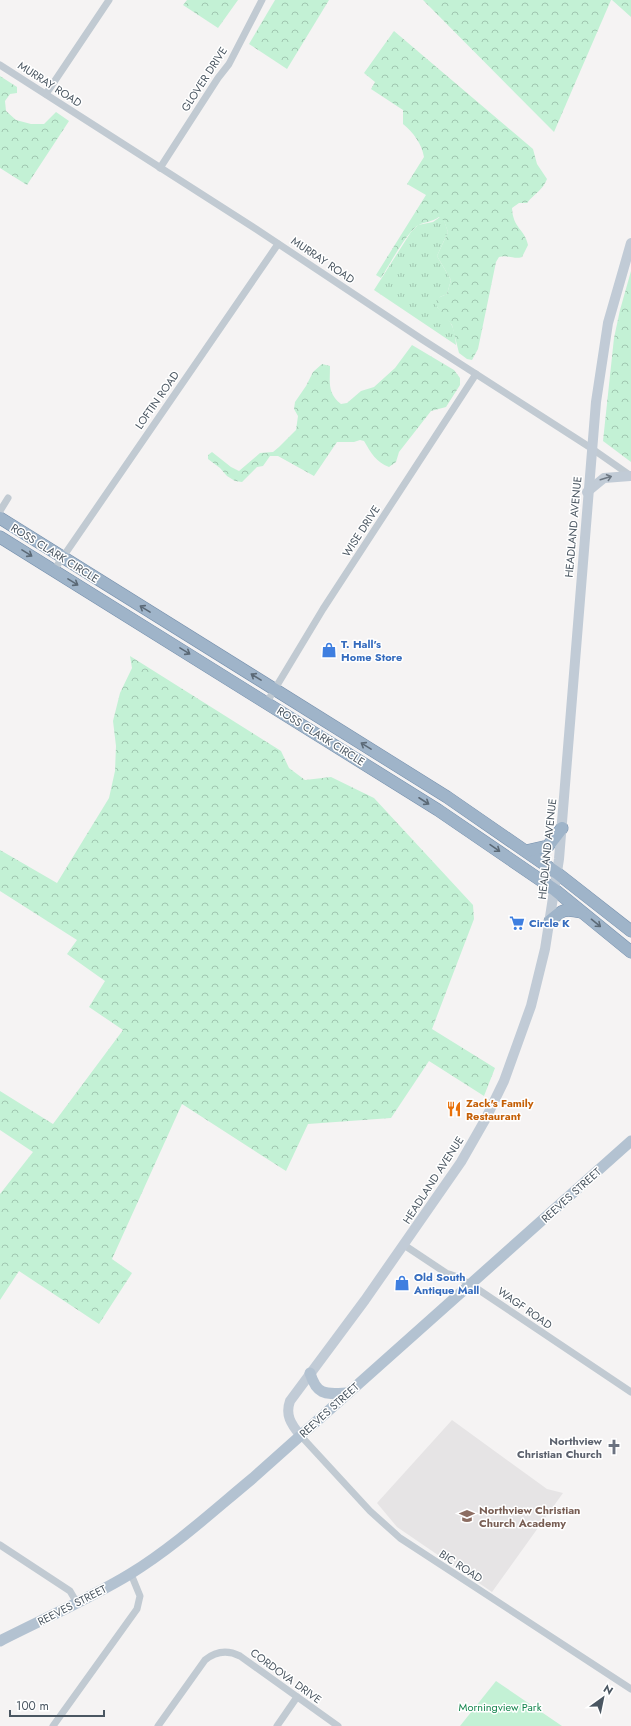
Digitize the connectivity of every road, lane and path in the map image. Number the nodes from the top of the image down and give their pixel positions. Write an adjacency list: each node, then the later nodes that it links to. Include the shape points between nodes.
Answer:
1 (109, 0): 4 (street)
2 (262, 0): 5 (street, GLOVER DRIVE, via 230,64 218,78)
3 (0, 65): 4 (street, MURRAY ROAD)
4 (46, 94): 5 (street, MURRAY ROAD)
5 (160, 168): 7 (street, MURRAY ROAD)
6 (631, 243): 9 (main road, HEADLAND AVENUE, via 608,323)
7 (278, 244): 8 (street, MURRAY ROAD); 16 (street, LOFTIN ROAD)
8 (476, 374): 9 (street, MURRAY ROAD); 18 (street, WISE DRIVE, via 323,609)
9 (591, 448): 10 (street, MURRAY ROAD); 11 (main road, HEADLAND AVENUE)
10 (631, 476): 11 (main road, one-way to 10, via 604,478)
11 (587, 492): 20 (main road, HEADLAND AVENUE)
12 (8, 498): 13 (street)
13 (0, 511)
14 (0, 518): 16 (highway, ROSS CLARK CIRCLE)
15 (0, 536): 17 (highway, ROSS CLARK CIRCLE, one-way to 17)
16 (62, 558): 17 (street, LOFTIN ROAD); 18 (highway, ROSS CLARK CIRCLE, one-way to 16)
17 (54, 570): 19 (highway, ROSS CLARK CIRCLE, one-way to 19)
18 (275, 689): 19 (street, WISE DRIVE); 21 (highway, ROSS CLARK CIRCLE, one-way to 18, via 427,784)
19 (267, 702): 23 (highway, ROSS CLARK CIRCLE, one-way to 23, via 438,810)
20 (562, 828): 21 (highway, via 548,846); 22 (main road, HEADLAND AVENUE)
21 (526, 851): 22 (highway, ROSS CLARK CIRCLE)
22 (557, 873): 23 (main road, HEADLAND AVENUE); 26 (highway, ROSS CLARK CIRCLE)
23 (554, 890): 24 (highway, ROSS CLARK CIRCLE); 25 (main road, HEADLAND AVENUE)
24 (583, 913): 25 (highway, via 563,910); 27 (highway, ROSS CLARK CIRCLE, one-way to 27)
25 (550, 921): 29 (main road, HEADLAND AVENUE, via 531,1006 501,1088 461,1162)
26 (631, 931)
27 (631, 952)
28 (631, 1141): 30 (main road, REEVES STREET)
29 (404, 1245): 30 (street, WAGF ROAD, via 446,1273); 31 (main road, HEADLAND AVENUE)
30 (470, 1284): 32 (street, WAGF ROAD); 33 (main road, REEVES STREET)
31 (310, 1373): 33 (main road, via 315,1386 322,1392); 34 (main road, HEADLAND AVENUE, via 289,1405 291,1425)
32 (631, 1392)
33 (346, 1394): 34 (main road, REEVES STREET)
34 (300, 1435): 36 (main road, REEVES STREET, via 189,1531); 39 (street, BIC ROAD, via 370,1511 400,1538)
35 (0, 1545): 37 (street, via 70,1591)
36 (131, 1574): 37 (main road, REEVES STREET); 41 (street, via 140,1596 138,1609)
37 (77, 1602): 38 (main road, REEVES STREET)
38 (0, 1641)
39 (631, 1689)
40 (297, 1697): 42 (street, CORDOVA DRIVE, via 240,1656 231,1652 220,1652 202,1663); 43 (street); 44 (street, CORDOVA DRIVE)
41 (53, 1726)
42 (158, 1726)
43 (277, 1726)
44 (338, 1726)

